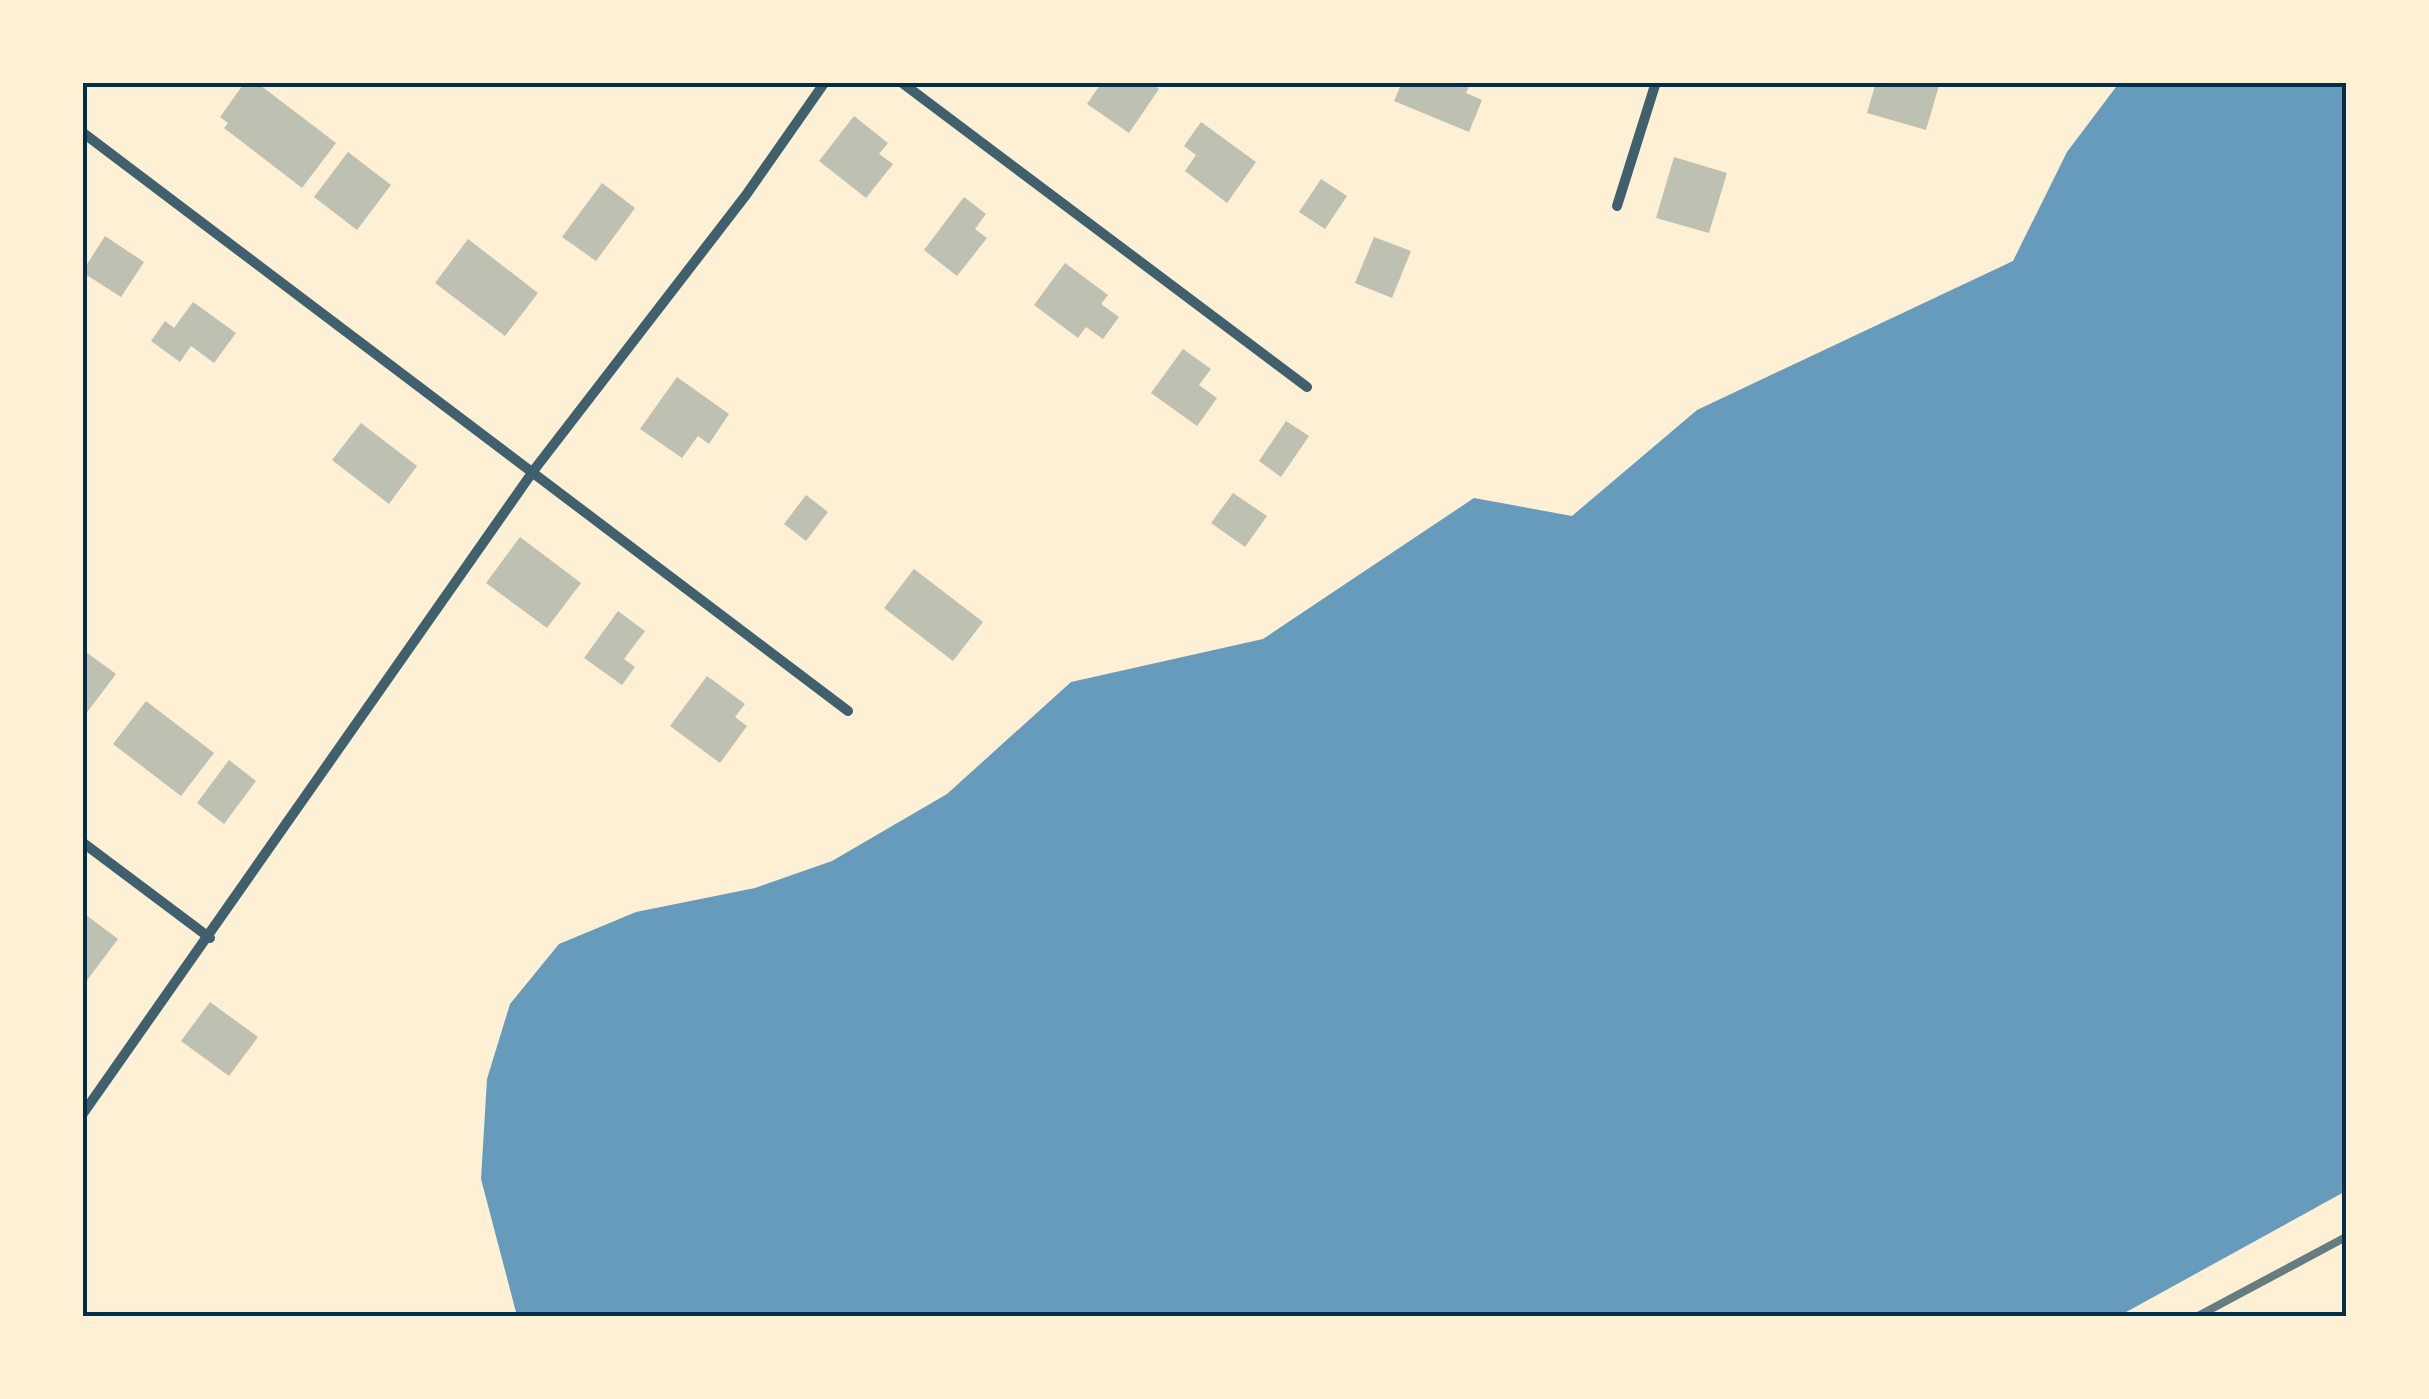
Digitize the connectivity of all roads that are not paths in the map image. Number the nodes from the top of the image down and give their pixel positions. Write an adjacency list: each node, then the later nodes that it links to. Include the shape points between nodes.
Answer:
1 (825, 82): 7 (street)
2 (902, 82): 6 (street)
3 (1656, 82): 5 (street)
4 (82, 132): 7 (street)
5 (1617, 206)
6 (1306, 387)
7 (534, 470): 8 (street); 10 (street)
8 (848, 711)
9 (82, 842): 10 (street)
10 (210, 938): 11 (street)
11 (82, 1114)

